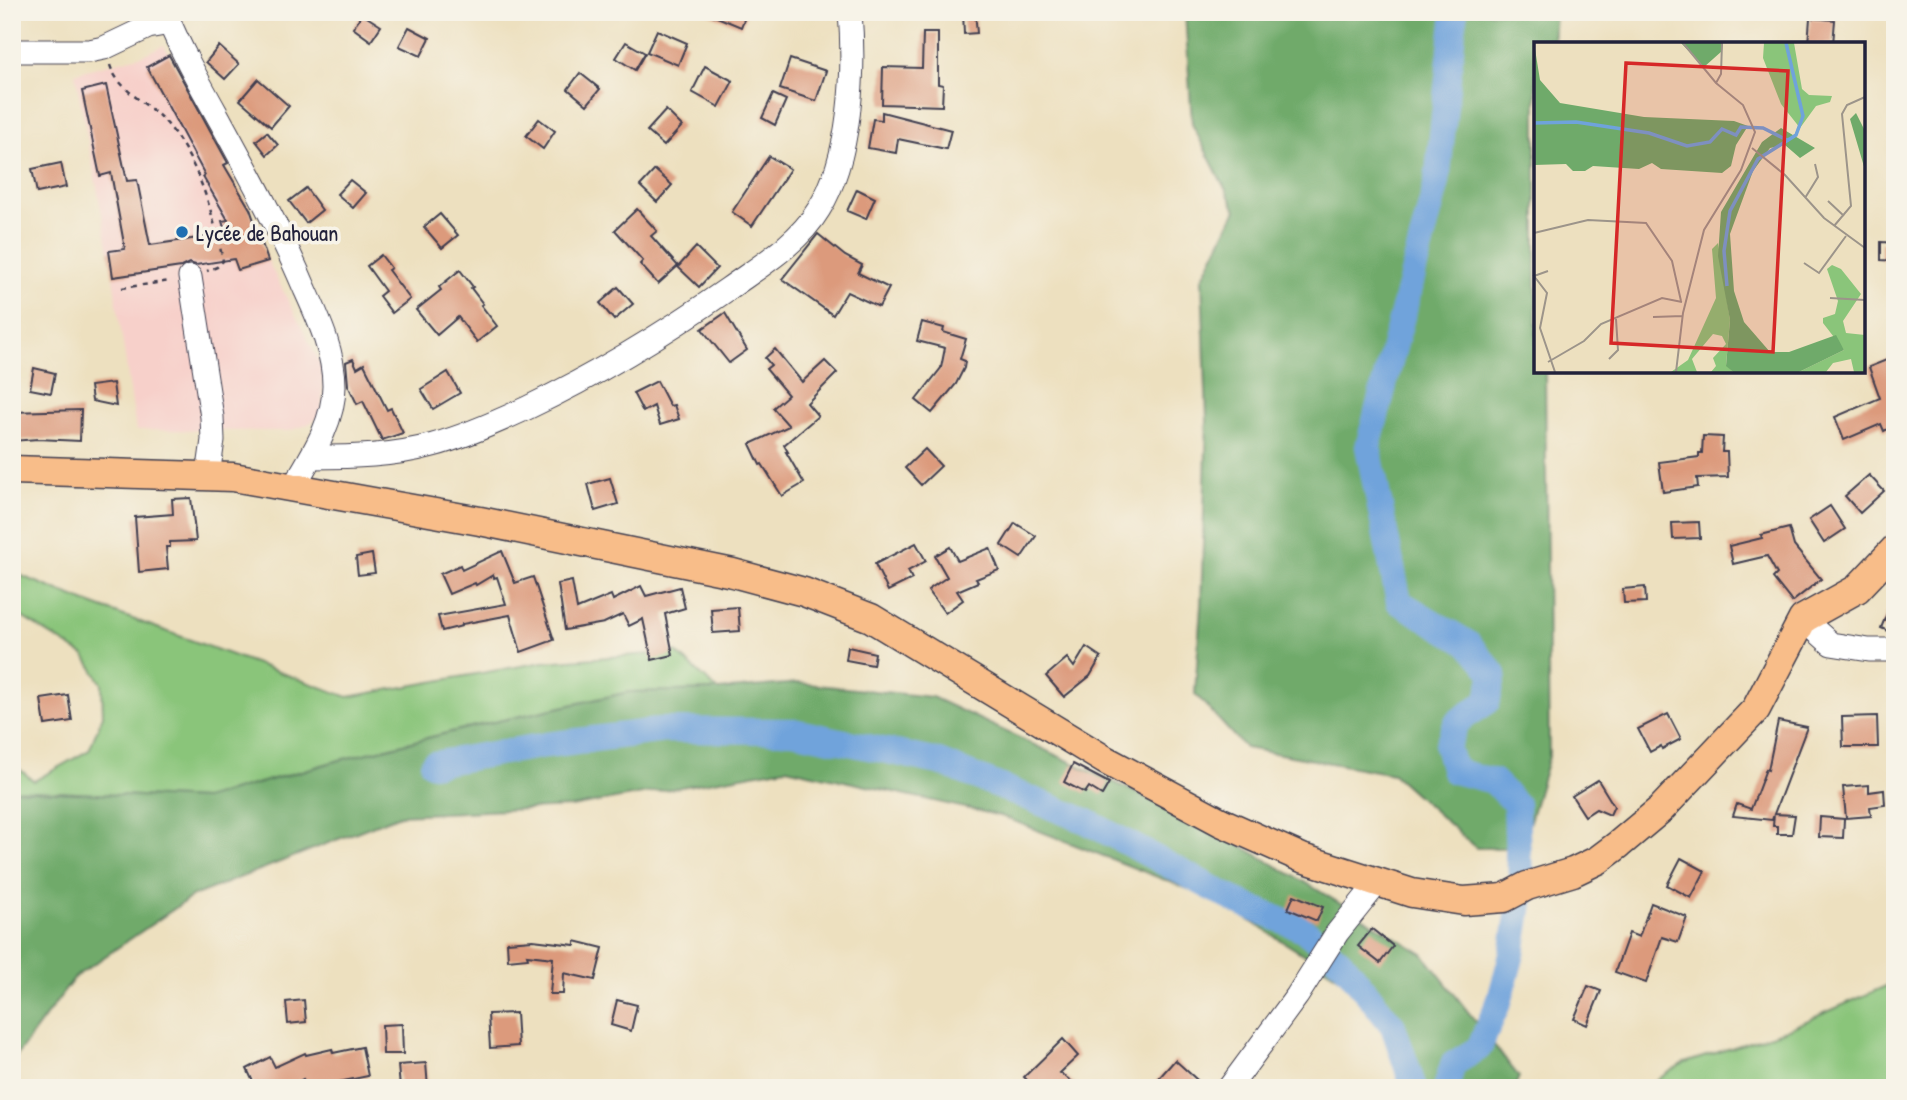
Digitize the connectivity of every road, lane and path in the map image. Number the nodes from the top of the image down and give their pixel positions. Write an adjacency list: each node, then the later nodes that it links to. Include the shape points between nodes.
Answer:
1 (850, 12): 8 (street, via 849,98 836,170 820,208 780,252 625,358 495,422 444,442 392,454)
2 (168, 17): 3 (street); 8 (street, via 324,331 334,388)
3 (104, 48): 4 (street); 5 (path, via 119,81 167,124 188,152 206,196 223,261)
4 (12, 51)
5 (190, 277): 10 (street, via 212,417)
6 (151, 284): 7 (path)
7 (122, 288)
8 (312, 457): 11 (street)
9 (12, 470): 10 (main road)
10 (208, 475): 11 (main road)
11 (292, 489): 15 (main road, via 581,541 733,573 828,600 871,618 1105,760 1221,822 1302,858)
12 (1895, 549): 13 (main road, via 1857,589)
13 (1802, 619): 14 (street, via 1831,644); 15 (main road, via 1756,709 1661,809 1598,860 1515,892 1464,901 1438,899)
14 (1895, 650)
15 (1378, 882): 16 (street)
16 (1229, 1088)

